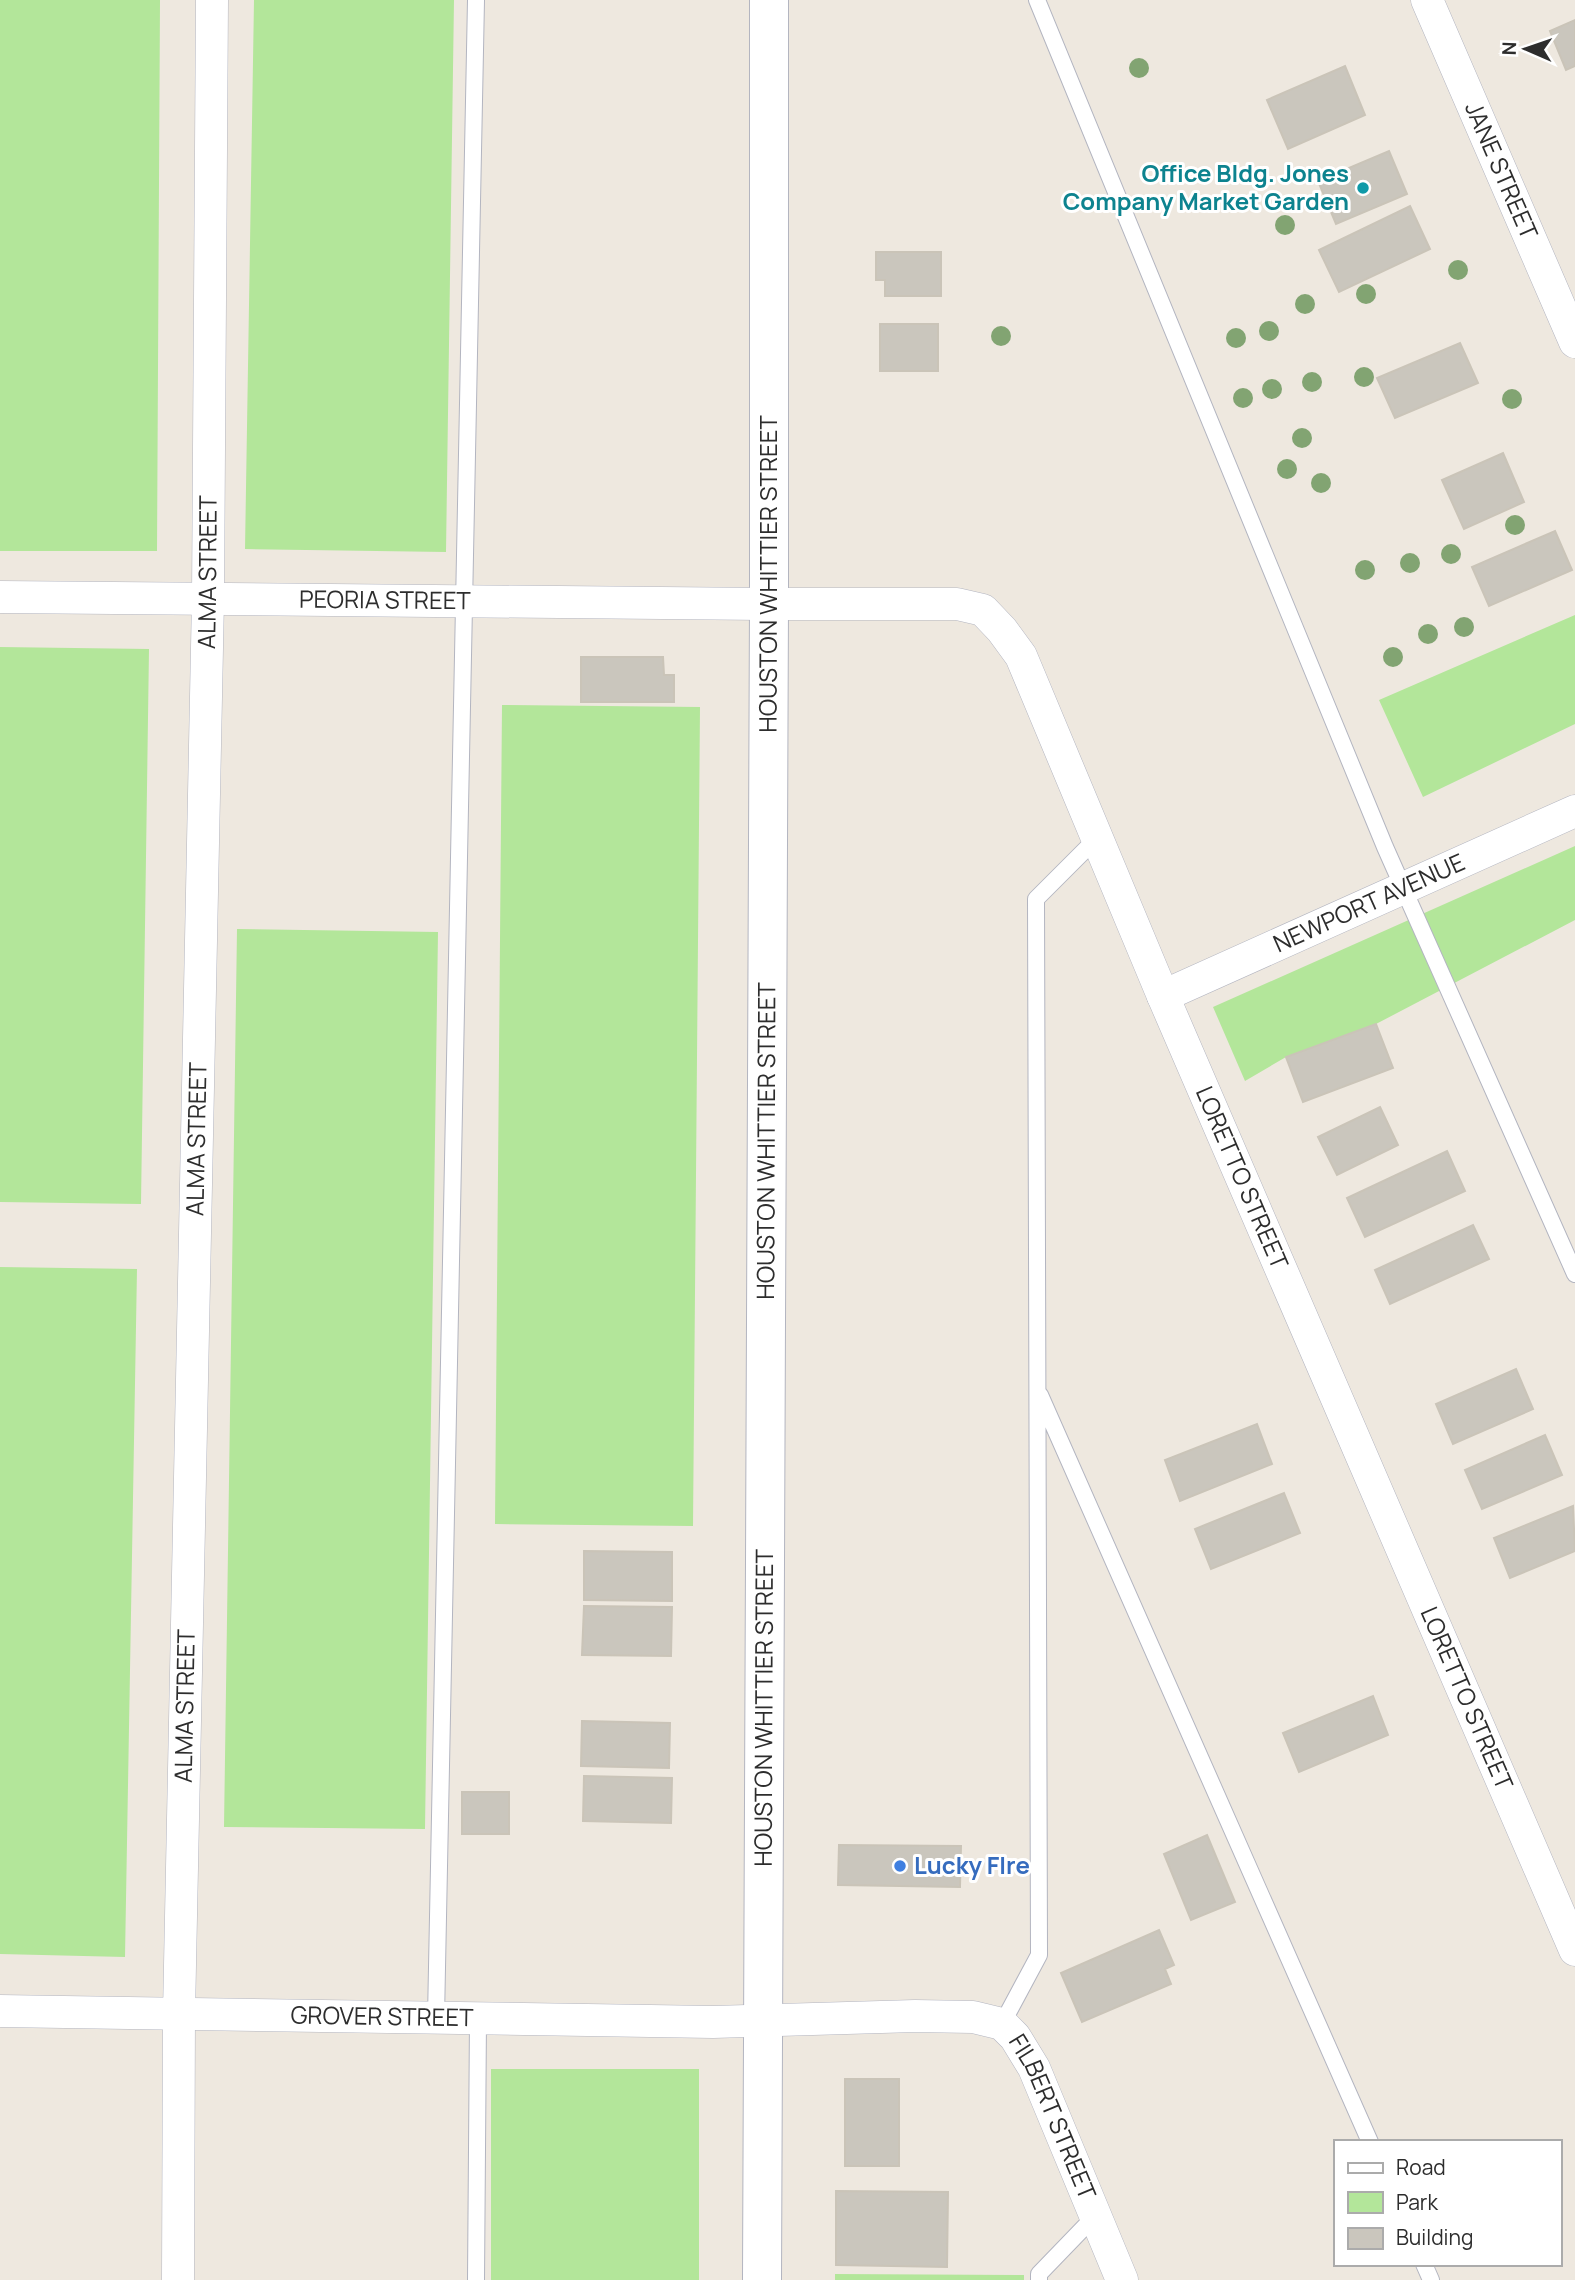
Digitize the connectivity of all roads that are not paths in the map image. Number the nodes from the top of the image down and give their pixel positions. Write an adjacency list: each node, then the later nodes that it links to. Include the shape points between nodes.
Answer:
1 (212, 0): 8 (street, ALMA STREET)
2 (477, 0): 9 (lane)
3 (769, 0): 10 (street, HOUSTON WHITTIER STREET)
4 (1037, 0): 13 (lane)
5 (1427, 0): 6 (street, JANE STREET)
6 (1575, 342)
7 (0, 597): 8 (street, PEORIA STREET)
8 (208, 599): 9 (street, PEORIA STREET); 19 (street, ALMA STREET)
9 (465, 601): 10 (street, PEORIA STREET); 20 (lane)
10 (769, 604): 12 (street, LORETTO STREET, via 957,604 983,610 1021,656); 22 (street, HOUSTON WHITTIER STREET)
11 (1575, 811): 13 (street, NEWPORT AVENUE)
12 (1097, 838): 14 (street, LORETTO STREET); 16 (lane, via 1036,899)
13 (1403, 888): 14 (street, NEWPORT AVENUE); 15 (lane)
14 (1163, 996): 17 (street, LORETTO STREET)
15 (1575, 1274)
16 (1037, 1388): 23 (lane, via 1039,1955); 24 (lane)
17 (1575, 1950)
18 (0, 2011): 19 (street, GROVER STREET)
19 (179, 2014): 20 (street, GROVER STREET); 26 (street, ALMA STREET)
20 (436, 2018): 21 (street, GROVER STREET)
21 (478, 2019): 22 (street, GROVER STREET); 27 (lane)
22 (762, 2021): 23 (street, FILBERT STREET, via 974,2017); 28 (street, HOUSTON WHITTIER STREET)
23 (1002, 2024): 25 (street, FILBERT STREET, via 1016,2037 1034,2068)
24 (1369, 2140)
25 (1095, 2216): 29 (lane, via 1039,2274); 30 (street, FILBERT STREET)
26 (178, 2280)
27 (476, 2280)
28 (762, 2280)
29 (1039, 2280)
30 (1122, 2280)

